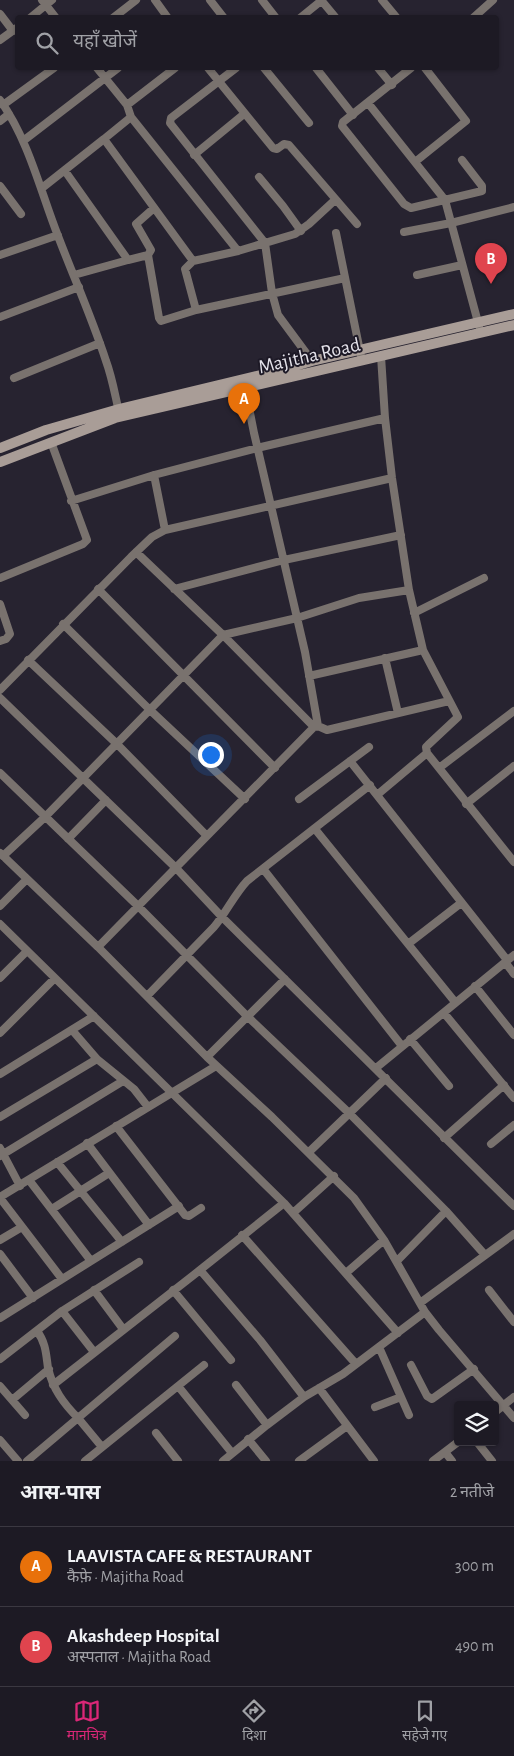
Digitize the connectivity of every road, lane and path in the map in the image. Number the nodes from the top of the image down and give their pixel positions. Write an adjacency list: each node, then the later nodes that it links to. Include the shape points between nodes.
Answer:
1 (136, 0): 12 (street)
2 (155, 0): 13 (street)
3 (210, 0): 14 (street)
4 (262, 0): 15 (street)
5 (321, 0): 16 (street); 17 (street)
6 (382, 0): 18 (street)
7 (493, 0): 19 (street)
8 (47, 2): 10 (street); 11 (street)
9 (0, 14): 20 (street)
10 (33, 15)
11 (54, 15)
12 (117, 15)
13 (166, 15)
14 (222, 15)
15 (274, 15)
16 (304, 15)
17 (334, 15)
18 (394, 15)
19 (476, 15)
20 (15, 29): 21 (street)
21 (0, 40)
22 (51, 70): 36 (street)
23 (99, 70): 33 (street)
24 (115, 70): 33 (street)
25 (172, 70): 38 (street)
26 (210, 70): 34 (street)
27 (234, 70): 34 (street)
28 (266, 70): 44 (street)
29 (318, 70): 41 (street)
30 (380, 70): 35 (street)
31 (409, 70): 35 (street)
32 (428, 70): 49 (street, via 466,121)
33 (105, 78): 38 (street); 46 (street)
34 (220, 81): 40 (street); 47 (street, via 170,120)
35 (392, 84): 37 (street)
36 (2, 102): 39 (street)
37 (368, 103): 41 (street); 49 (street)
38 (127, 105): 42 (street)
39 (9, 114): 43 (street); 46 (street)
40 (244, 114): 47 (street); 54 (street, via 273,148 284,144 289,146)
41 (353, 114): 55 (street, via 342,126 404,204 414,208)
42 (130, 118): 45 (street); 66 (street)
43 (0, 122)
44 (309, 124)
45 (104, 139): 50 (street); 57 (street)
46 (23, 141): 53 (street)
47 (194, 155): 65 (street)
48 (462, 160): 55 (street, via 483,190)
49 (415, 162): 55 (street)
50 (65, 170): 53 (street); 69 (street)
51 (259, 177): 61 (street)
52 (0, 186): 58 (street)
53 (42, 188): 64 (street)
54 (335, 200): 60 (street); 61 (street)
55 (446, 200): 59 (street)
56 (514, 207): 59 (street)
57 (154, 208): 68 (street, via 136,224 151,250); 70 (street)
58 (21, 214)
59 (452, 223): 62 (street); 71 (street)
60 (357, 224)
61 (302, 231): 65 (street)
62 (404, 232)
63 (336, 233): 74 (street)
64 (58, 235): 67 (street); 72 (street)
65 (265, 243): 66 (street); 76 (street)
66 (238, 251): 70 (street)
67 (0, 255)
68 (148, 255): 69 (street); 77 (street, via 160,320)
69 (128, 260): 72 (street)
70 (193, 261): 77 (street, via 185,269)
71 (462, 265): 73 (street); 80 (street)
72 (74, 275): 75 (street)
73 (417, 275)
74 (345, 278): 76 (street); 84 (street)
75 (79, 286): 79 (street); 83 (street)
76 (272, 293): 77 (street); 86 (street, via 280,319)
77 (196, 310)
78 (514, 314): 80 (main road, Majitha Road)
79 (0, 317)
80 (478, 322): 82 (street); 84 (main road, Majitha Road)
81 (514, 325): 82 (main road, Majitha Road)
82 (481, 333): 85 (main road, Majitha Road)
83 (100, 343): 88 (street); 90 (street)
84 (360, 350): 86 (main road, Majitha Road); 87 (street)
85 (382, 356): 87 (main road, Majitha Road); 91 (street)
86 (312, 360): 90 (main road, Majitha Road)
87 (362, 361): 89 (main road, Majitha Road)
88 (14, 378)
89 (245, 388): 90 (main road, Majitha Road); 94 (street)
90 (120, 413): 92 (main road, Majitha Road); 93 (main road, Majitha Road, via 46,430)
91 (385, 418): 94 (street); 97 (street)
92 (51, 442): 95 (main road, Majitha Road); 98 (street)
93 (0, 448)
94 (257, 448): 96 (street); 99 (street)
95 (0, 462)
96 (154, 475): 98 (street); 100 (street)
97 (392, 478): 99 (street); 101 (street)
98 (71, 501): 104 (street, via 87,537 86,542)
99 (271, 505): 100 (street); 103 (street)
100 (165, 530): 102 (street)
101 (401, 535): 103 (street); 108 (street)
102 (136, 552): 106 (street); 107 (street)
103 (284, 560): 106 (street); 111 (street)
104 (0, 578)
105 (484, 578): 110 (street)
106 (174, 588): 113 (street)
107 (98, 589): 112 (street); 118 (street)
108 (409, 590): 110 (street); 111 (street, via 359,598)
109 (0, 604): 114 (street, via 10,634)
110 (414, 613): 115 (street)
111 (297, 618): 113 (street); 119 (street)
112 (63, 624): 117 (street); 123 (street)
113 (222, 635): 118 (street); 126 (street)
114 (0, 641)
115 (423, 650): 116 (street); 122 (street)
116 (385, 658): 119 (street); 125 (street)
117 (28, 660): 120 (street); 127 (street)
118 (185, 676): 123 (street); 132 (street)
119 (310, 676): 126 (street)
120 (0, 690)
121 (0, 698): 135 (street)
122 (449, 701): 125 (street); 129 (street, via 458,719 426,747)
123 (150, 710): 127 (street); 138 (street)
124 (514, 711): 133 (street)
125 (398, 713): 126 (street, via 327,730)
126 (316, 727): 132 (street)
127 (117, 744): 135 (street); 144 (street)
128 (370, 747): 130 (street)
129 (427, 753): 133 (street); 137 (street)
130 (350, 761): 136 (street); 139 (street)
131 (514, 766): 141 (street)
132 (275, 768): 138 (street)
133 (439, 768): 141 (street)
134 (0, 773): 142 (street)
135 (83, 778): 140 (street); 142 (street)
136 (370, 785): 137 (street); 143 (street)
137 (377, 795): 151 (street)
138 (245, 799): 144 (street)
139 (299, 799)
140 (106, 800): 145 (street); 148 (street)
141 (466, 804): 147 (street)
142 (45, 817): 145 (street); 146 (street)
143 (315, 829): 149 (street); 156 (street)
144 (207, 836): 148 (street)
145 (68, 839): 153 (street)
146 (3, 858): 150 (street)
147 (513, 860)
148 (176, 868): 153 (street); 154 (street)
149 (264, 870): 154 (street, via 243,886); 176 (street)
150 (27, 879): 152 (street); 157 (street)
151 (461, 903): 156 (street); 161 (street)
152 (0, 906)
153 (138, 906): 157 (street); 159 (street)
154 (222, 917): 159 (street); 165 (street)
155 (0, 924): 158 (street)
156 (408, 944): 168 (street)
157 (98, 947): 167 (street)
158 (27, 951): 163 (street); 164 (street)
159 (186, 955): 167 (street); 171 (street)
160 (514, 955): 161 (street)
161 (506, 961): 162 (street); 166 (street)
162 (514, 974)
163 (0, 978)
164 (55, 978): 170 (street); 173 (street)
165 (285, 978): 171 (street); 180 (street)
166 (475, 986): 168 (street); 174 (street)
167 (147, 996): 177 (street)
168 (455, 1002): 169 (street)
169 (444, 1012): 175 (street); 184 (street)
170 (94, 1016): 172 (street); 186 (street)
171 (247, 1016): 177 (street); 189 (street)
172 (72, 1030): 178 (street); 181 (street)
173 (0, 1034)
174 (514, 1035)
175 (410, 1039): 176 (street); 185 (street)
176 (402, 1046): 180 (street)
177 (206, 1057): 179 (street)
178 (97, 1059): 183 (street); 190 (street)
179 (216, 1066): 186 (street); 196 (street)
180 (376, 1068): 182 (street)
181 (0, 1074)
182 (386, 1078): 189 (street); 193 (street)
183 (123, 1081): 188 (street); 197 (street)
184 (504, 1085): 187 (street); 193 (street)
185 (449, 1086)
186 (171, 1092): 188 (street); 205 (street)
187 (514, 1098)
188 (148, 1107): 192 (street)
189 (349, 1113): 196 (street); 210 (street)
190 (0, 1117)
191 (514, 1125): 195 (street)
192 (116, 1126): 194 (street); 206 (street)
193 (444, 1138): 207 (street)
194 (87, 1143): 198 (street); 199 (street)
195 (491, 1144)
196 (309, 1152): 200 (street)
197 (1, 1153): 202 (street)
198 (57, 1162): 201 (street); 203 (street)
199 (109, 1173): 203 (street); 212 (street)
200 (334, 1176): 211 (street); 217 (street)
201 (29, 1180): 202 (street); 209 (street)
202 (20, 1186): 204 (street)
203 (80, 1191): 209 (street); 218 (street)
204 (0, 1198): 213 (street)
205 (284, 1203): 211 (street); 215 (street)
206 (179, 1206): 208 (street, via 187,1216); 212 (street)
207 (514, 1206)
208 (201, 1208)
209 (52, 1209): 221 (street)
210 (446, 1211): 220 (street); 222 (street)
211 (293, 1213): 225 (street)
212 (149, 1225): 218 (street)
213 (22, 1226): 216 (street); 226 (street)
214 (514, 1234): 220 (street)
215 (242, 1236): 224 (street); 244 (street)
216 (0, 1240)
217 (384, 1240): 222 (street); 225 (street)
218 (122, 1242): 221 (street)
219 (0, 1254): 230 (street)
220 (485, 1255): 231 (street)
221 (91, 1261): 226 (street)
222 (397, 1261): 231 (street)
223 (139, 1262): 227 (street)
224 (200, 1270): 228 (street); 254 (street)
225 (346, 1273): 238 (street)
226 (62, 1279): 230 (street)
227 (94, 1290): 232 (street); 236 (street)
228 (173, 1290): 236 (street); 243 (street)
229 (489, 1290): 235 (street)
230 (33, 1298): 234 (street)
231 (420, 1303): 233 (street)
232 (62, 1311): 237 (street); 241 (street)
233 (425, 1312): 238 (street); 248 (street)
234 (1, 1316)
235 (514, 1322)
236 (123, 1329): 241 (street)
237 (36, 1331): 242 (street); 247 (street, via 45,1345)
238 (398, 1333): 240 (street)
239 (175, 1336): 263 (street)
240 (379, 1347): 244 (street); 255 (street)
241 (94, 1352): 250 (street)
242 (0, 1359)
243 (231, 1360)
244 (356, 1364): 253 (street)
245 (204, 1365): 251 (street)
246 (411, 1365): 248 (street, via 427,1396 432,1399)
247 (49, 1369): 250 (street); 257 (street)
248 (474, 1369): 258 (street)
249 (0, 1386): 257 (street)
250 (53, 1386): 263 (street)
251 (178, 1386): 272 (street); 274 (street)
252 (236, 1386): 265 (street)
253 (319, 1388): 254 (street); 266 (street)
254 (304, 1397): 265 (street)
255 (401, 1397): 259 (street); 262 (street)
256 (514, 1397): 258 (street)
257 (12, 1400): 261 (street)
258 (504, 1405): 260 (street); 264 (street)
259 (375, 1407)
260 (499, 1409)
261 (24, 1415)
262 (409, 1415)
263 (78, 1418): 272 (street); 277 (street)
264 (514, 1418)
265 (267, 1424): 268 (street)
266 (347, 1426): 275 (street); 282 (street)
267 (156, 1433): 279 (street)
268 (248, 1439): 274 (street); 281 (street)
269 (0, 1440): 276 (street)
270 (454, 1445): 273 (street)
271 (480, 1446): 285 (street)
272 (102, 1448): 278 (street)
273 (445, 1452): 283 (street); 284 (street)
274 (232, 1453): 280 (street)
275 (372, 1460)
276 (18, 1461)
277 (27, 1461)
278 (85, 1461)
279 (178, 1461)
280 (222, 1461)
281 (266, 1461)
282 (299, 1461)
283 (432, 1461)
284 (452, 1461)
285 (492, 1461)

